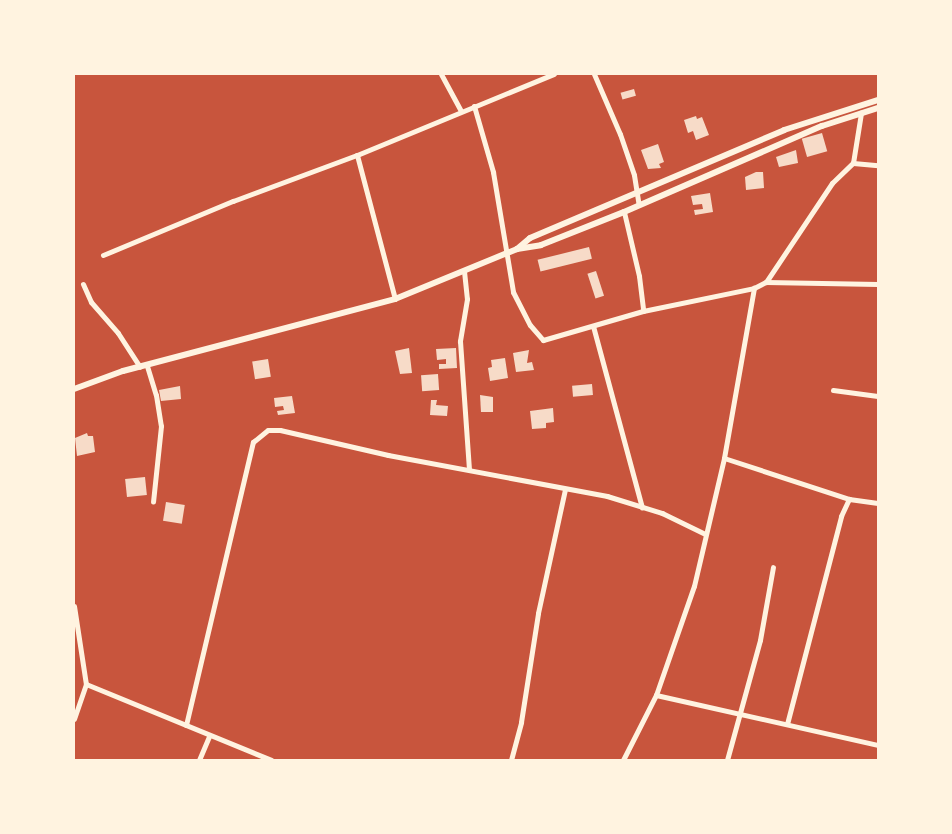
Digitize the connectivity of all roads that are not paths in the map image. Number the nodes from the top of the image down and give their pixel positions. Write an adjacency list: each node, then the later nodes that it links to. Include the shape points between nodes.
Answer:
1 (441, 74): 7 (street)
2 (554, 74): 5 (street)
3 (594, 74): 12 (street, via 620,134)
4 (878, 100): 12 (street, via 784,130)
5 (474, 106): 7 (street); 16 (street, via 493,172)
6 (878, 108): 8 (street)
7 (461, 111): 9 (street)
8 (861, 113): 10 (street); 13 (street, via 735,161)
9 (356, 155): 17 (street); 23 (street)
10 (853, 163): 11 (street); 19 (street, via 832,183)
11 (878, 165)
12 (636, 192): 13 (street); 15 (street, via 530,238)
13 (639, 205): 14 (street)
14 (624, 212): 15 (street, via 540,245); 24 (street, via 639,276)
15 (516, 250): 16 (street)
16 (505, 254): 18 (street); 25 (street, via 520,308 541,340)
17 (103, 255)
18 (464, 271): 23 (street); 32 (street, via 467,299 460,341)
19 (766, 282): 21 (street); 22 (street)
20 (83, 284): 27 (street, via 91,302 118,332)
21 (878, 284)
22 (754, 288): 24 (street); 31 (street)
23 (394, 299): 26 (street)
24 (642, 311): 25 (street)
25 (593, 326): 37 (street)
26 (147, 366): 27 (street); 35 (street, via 161,426)
27 (140, 367): 28 (street)
28 (74, 388)
29 (833, 390): 30 (street)
30 (878, 396)
31 (724, 458): 34 (street); 38 (street)
32 (469, 470): 33 (street); 46 (street, via 280,430 268,430 258,436 253,442)
33 (566, 488): 37 (street); 51 (street, via 538,613 521,722)
34 (849, 499): 36 (street); 45 (street, via 841,516)
35 (153, 502)
36 (878, 503)
37 (642, 507): 38 (street, via 684,522)
38 (705, 534): 42 (street, via 689,604)
39 (773, 567): 43 (street)
40 (74, 606): 41 (street)
41 (86, 684): 44 (street); 46 (street)
42 (656, 695): 43 (street); 52 (street)
43 (742, 713): 45 (street); 53 (street)
44 (74, 719)
45 (787, 724): 48 (street)
46 (186, 725): 47 (street)
47 (209, 736): 49 (street); 50 (street)
48 (878, 745)
49 (199, 760)
50 (270, 760)
51 (511, 760)
52 (623, 760)
53 (727, 760)

